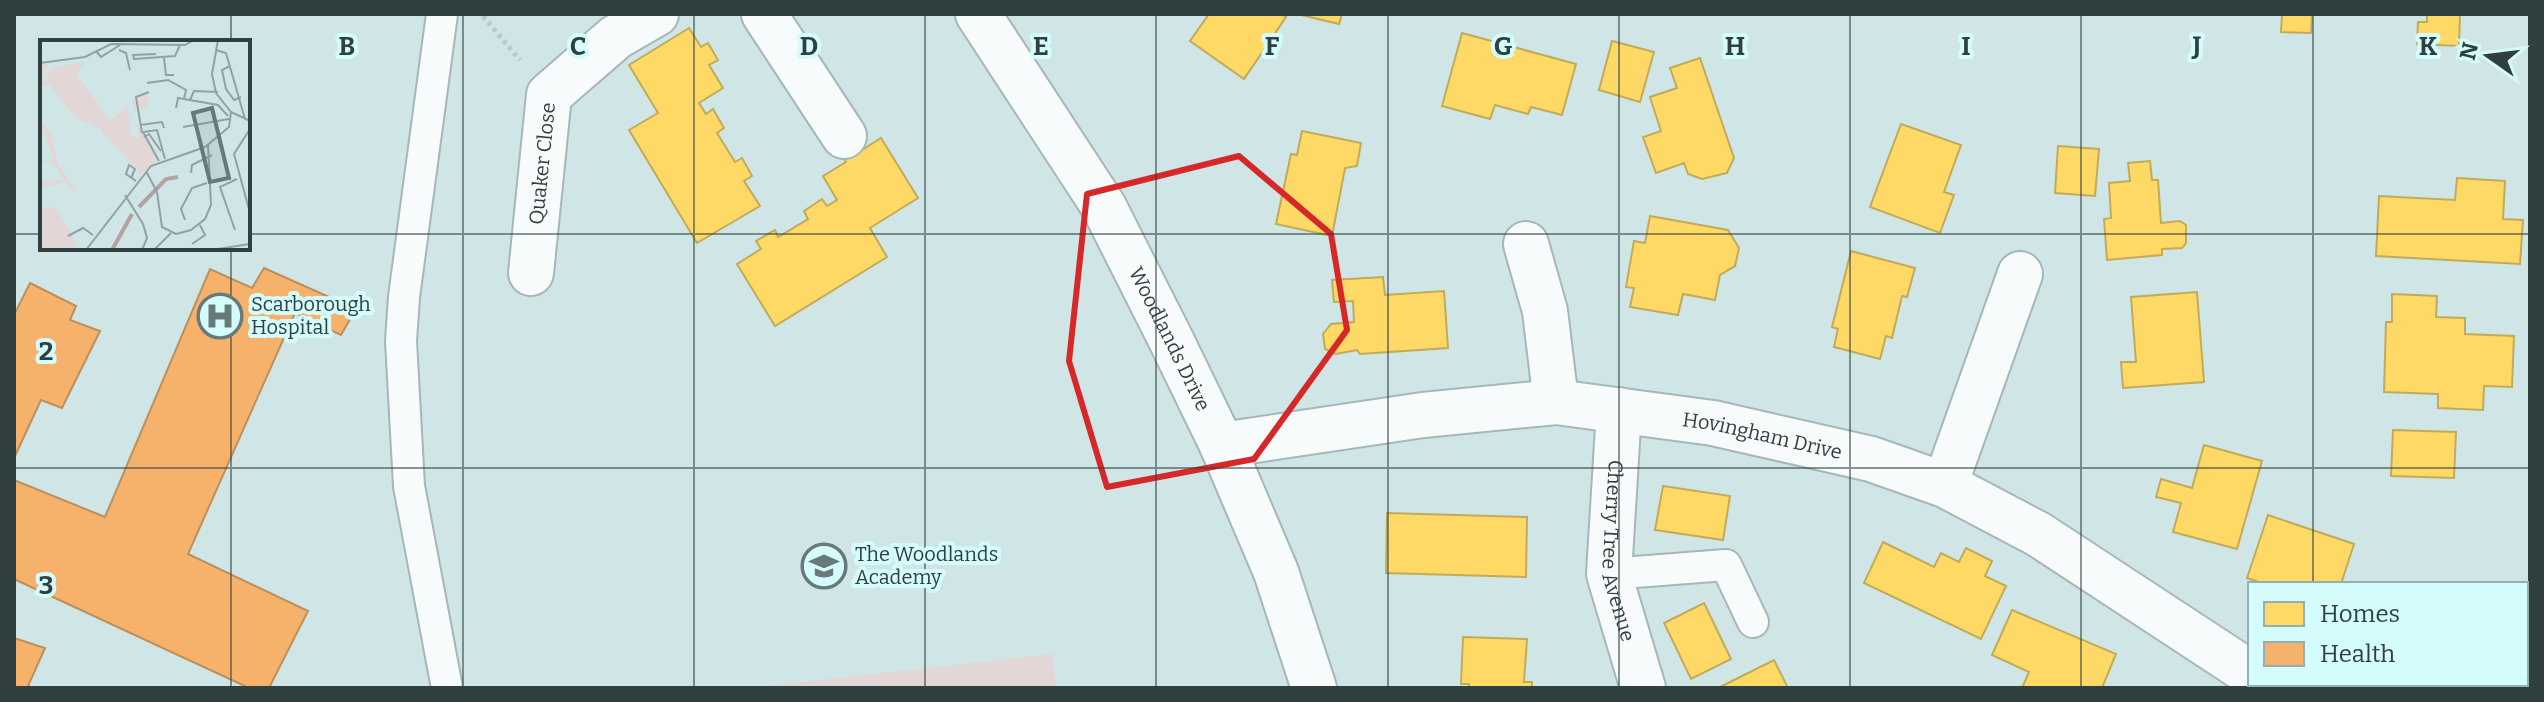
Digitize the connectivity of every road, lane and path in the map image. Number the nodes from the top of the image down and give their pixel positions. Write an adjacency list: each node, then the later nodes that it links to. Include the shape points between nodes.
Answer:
1 (442, 14): 18 (lane, via 401,341 409,486)
2 (481, 14): 6 (path)
3 (656, 14): 6 (street, Quaker Close, via 616,37)
4 (764, 14): 7 (street)
5 (978, 14): 13 (street, Woodlands Drive, via 1104,207)
6 (549, 95): 9 (street, Quaker Close)
7 (844, 136)
8 (1526, 244): 11 (street, via 1545,311)
9 (531, 273)
10 (2020, 274): 14 (street)
11 (1556, 402): 12 (street, Hovingham Drive); 13 (street, Hovingham Drive, via 1423,415)
12 (1619, 410): 14 (street, Hovingham Drive, via 1713,423 1871,459); 15 (street, Cherry Tree Avenue)
13 (1222, 445): 19 (street, Woodlands Drive, via 1276,572)
14 (1945, 485): 17 (street, Hovingham Drive, via 2038,534)
15 (1609, 574): 16 (lane, via 1726,565); 20 (street, Cherry Tree Avenue)
16 (1753, 622)
17 (2248, 672)
18 (447, 688)
19 (1314, 688)
20 (1643, 688)

